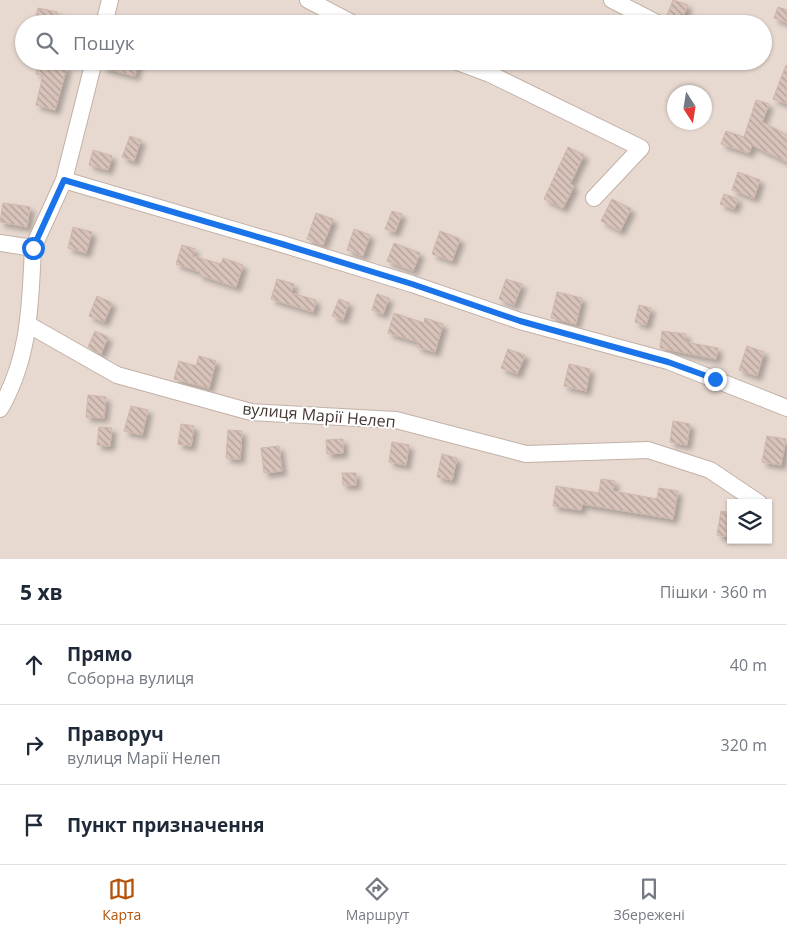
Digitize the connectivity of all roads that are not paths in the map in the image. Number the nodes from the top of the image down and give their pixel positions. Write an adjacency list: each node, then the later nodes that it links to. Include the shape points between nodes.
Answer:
1 (110, 0): 4 (street)
2 (308, 0): 5 (street)
3 (612, 0): 6 (street)
4 (106, 15)
5 (337, 15)
6 (641, 15)
7 (92, 70): 9 (street)
8 (479, 70): 10 (street, via 641,148)
9 (64, 180): 12 (street); 15 (street, via 412,284 520,321 668,362)
10 (594, 198)
11 (0, 243): 12 (street)
12 (33, 248): 13 (street)
13 (30, 324): 14 (street, via 13,386); 16 (street, вулиця Марії Нелеп, via 117,375 250,412 396,420 526,454 648,450 710,470)
14 (0, 408)
15 (787, 408)
16 (754, 499)

